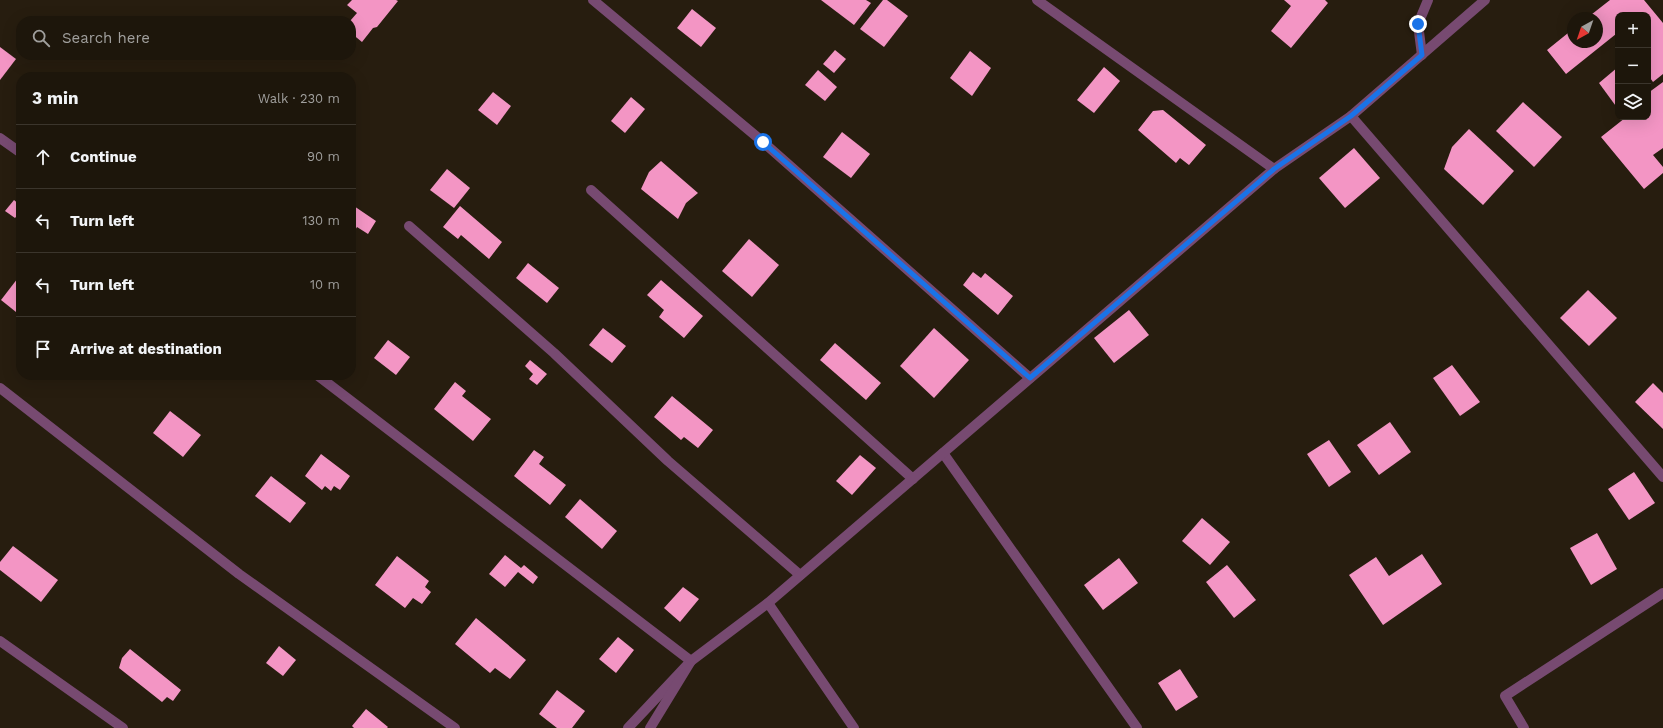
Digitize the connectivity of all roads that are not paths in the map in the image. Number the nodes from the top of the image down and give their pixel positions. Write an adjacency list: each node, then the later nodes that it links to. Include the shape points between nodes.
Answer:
1 (593, 0): 12 (street, via 763,142)
2 (1037, 0): 9 (street)
3 (1428, 0): 5 (street, via 1418,24)
4 (1485, 0): 5 (street)
5 (1422, 55): 6 (street)
6 (1351, 116): 9 (street); 16 (street)
7 (0, 138): 8 (street)
8 (16, 149)
9 (1274, 169): 12 (street)
10 (590, 190): 17 (street)
11 (409, 226): 18 (street, via 554,353 668,461)
12 (1030, 378): 15 (street)
13 (324, 380): 22 (street)
14 (0, 388): 24 (street, via 238,574)
15 (943, 453): 17 (street); 28 (street)
16 (1663, 477)
17 (913, 479): 18 (street)
18 (800, 575): 20 (street)
19 (1663, 593): 29 (street, via 1505,696)
20 (768, 603): 22 (street); 27 (street)
21 (0, 640): 23 (street)
22 (691, 661): 25 (street); 26 (street)
23 (123, 728)
24 (455, 728)
25 (628, 728)
26 (650, 728)
27 (854, 728)
28 (1137, 728)
29 (1524, 728)

